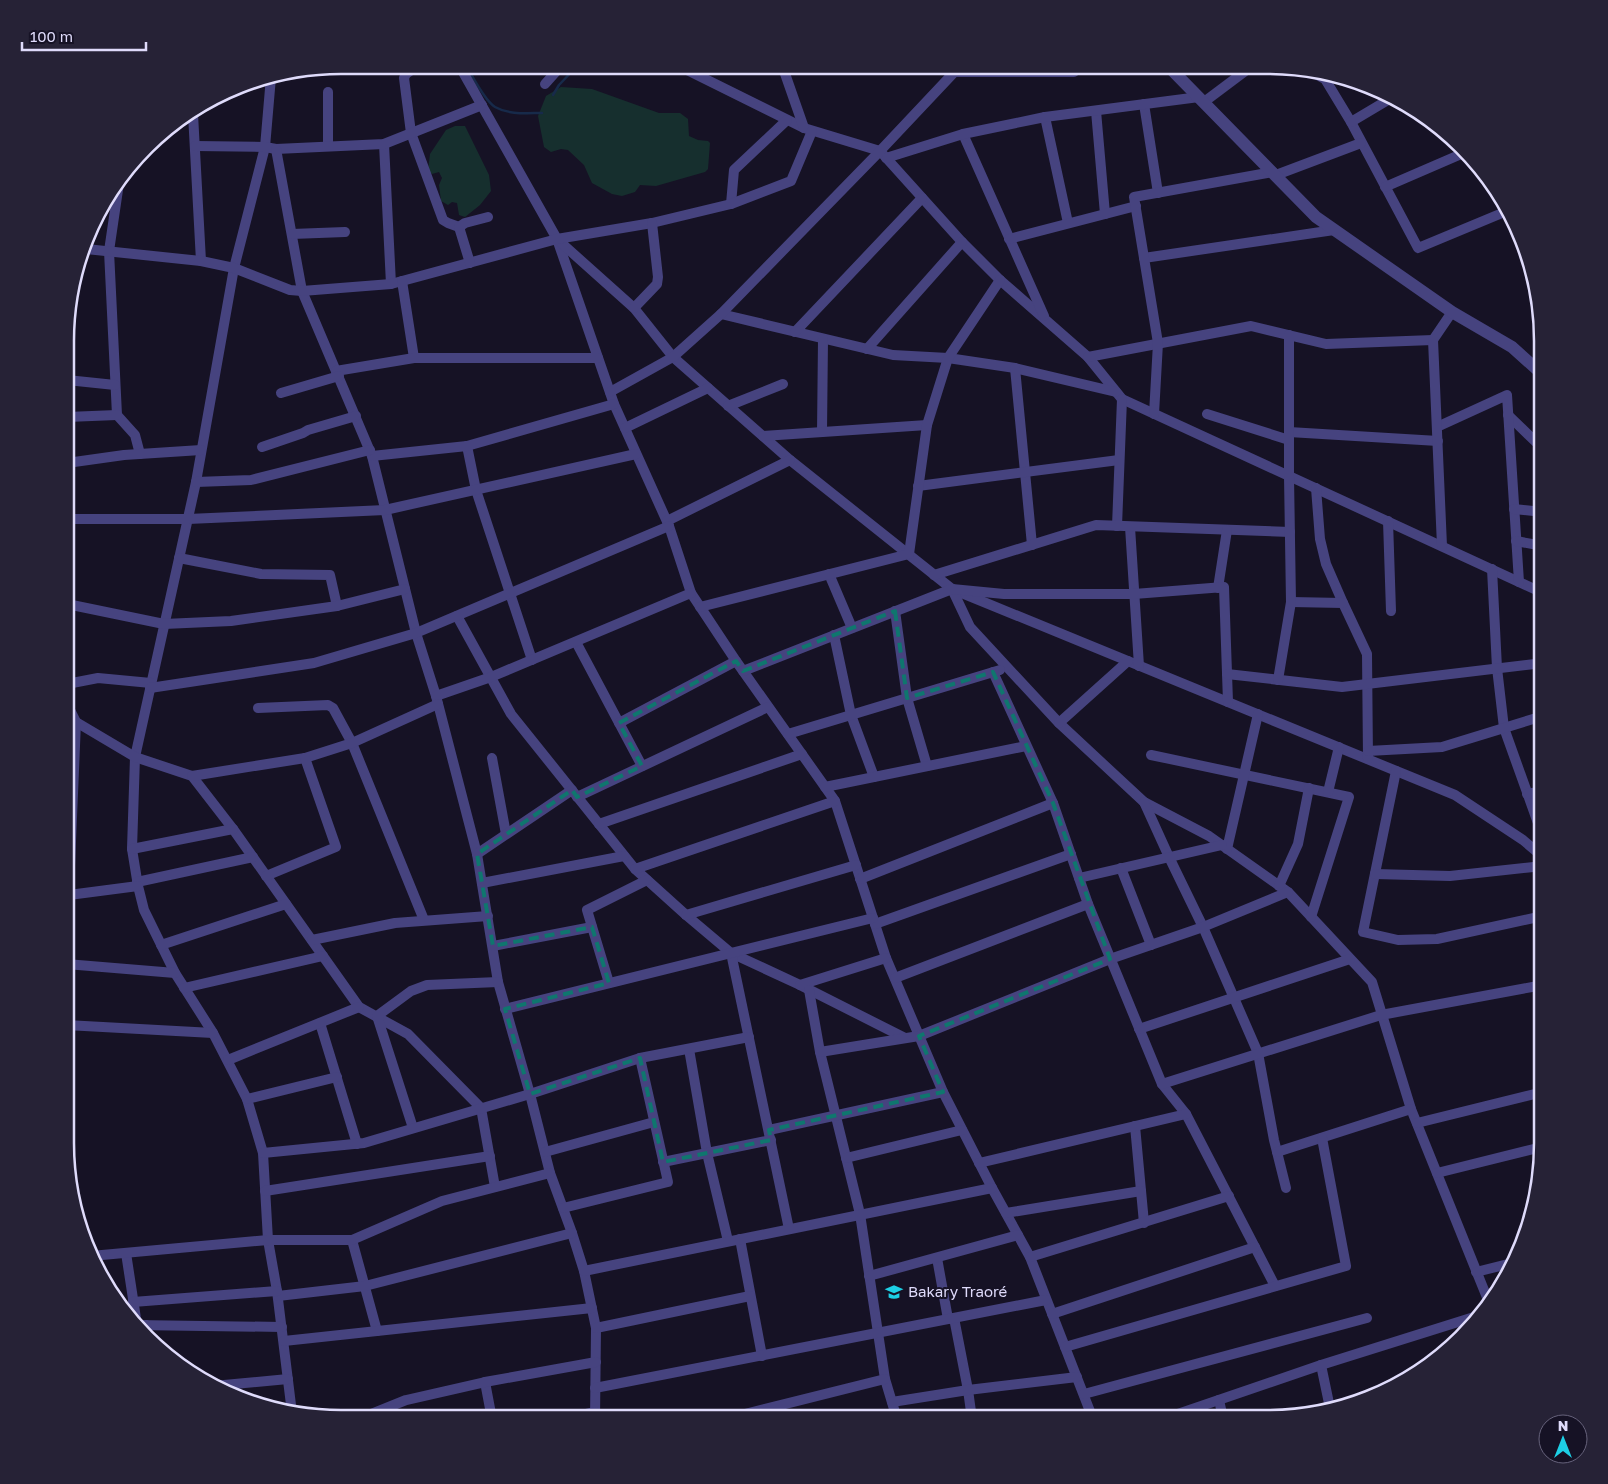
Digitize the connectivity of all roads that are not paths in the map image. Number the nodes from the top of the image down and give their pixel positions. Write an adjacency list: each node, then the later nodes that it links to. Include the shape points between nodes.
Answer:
1 (405, 74): 23 (street)
2 (464, 74): 16 (street)
3 (554, 74): 11 (street)
4 (695, 74): 20 (street)
5 (786, 74): 22 (street)
6 (954, 74): 32 (street)
7 (1176, 74): 13 (street)
8 (1240, 74): 13 (street)
9 (1326, 81): 21 (street)
10 (270, 83): 29 (street)
11 (545, 84)
12 (328, 92): 28 (street)
13 (1202, 99): 15 (street); 33 (street)
14 (1386, 101): 21 (street)
15 (1144, 104): 17 (street); 35 (street)
16 (482, 105): 23 (street); 50 (street)
17 (1096, 111): 18 (street); 41 (street)
18 (1045, 117): 24 (street); 44 (street)
19 (193, 119): 27 (street)
20 (787, 120): 22 (street); 38 (street, via 734,170)
21 (1351, 122): 25 (street)
22 (808, 129): 32 (street); 38 (street, via 791,180)
23 (411, 133): 26 (street); 45 (street, via 443,220)
24 (963, 134): 32 (street); 49 (street)
25 (1361, 143): 33 (street); 34 (street)
26 (384, 144): 28 (street); 60 (street)
27 (195, 146): 29 (street); 55 (street)
28 (328, 146): 30 (street)
29 (265, 147): 30 (street); 57 (street)
30 (276, 149): 48 (street)
31 (1457, 153): 34 (street)
32 (883, 155): 37 (street); 64 (street)
33 (1275, 174): 35 (street); 46 (street, via 1316,217)
34 (1385, 188): 40 (street, via 1418,248)
35 (1158, 193): 39 (street, via 1134,197)
36 (117, 196): 53 (street)
37 (922, 198): 51 (street); 66 (street)
38 (731, 204): 43 (street)
39 (1136, 206): 41 (street); 54 (street)
40 (1502, 213)
41 (1105, 214): 44 (street)
42 (488, 218): 45 (street)
43 (652, 223): 50 (street); 62 (street, via 657,284)
44 (1068, 223): 49 (street)
45 (459, 227): 56 (street)
46 (1334, 230): 54 (street); 63 (street)
47 (345, 232): 48 (street)
48 (292, 234): 61 (street)
49 (1009, 238): 65 (street)
50 (558, 239): 56 (street); 62 (street); 75 (street)
51 (962, 242): 58 (street); 71 (street)
52 (90, 250): 53 (street)
53 (109, 252): 55 (street); 82 (street)
54 (1144, 258): 70 (street)
55 (201, 261): 57 (street)
56 (470, 263): 59 (street)
57 (234, 268): 61 (street, via 290,290); 105 (street)
58 (1000, 280): 65 (street); 76 (street)
59 (402, 281): 60 (street); 74 (street)
60 (391, 284): 61 (street)
61 (302, 291): 79 (street)
62 (634, 308): 72 (street)
63 (1452, 312): 69 (street); 77 (street, via 1512,347)
64 (721, 314): 66 (street); 72 (street)
65 (1046, 320): 73 (street)
66 (795, 332): 68 (street)
67 (1289, 335): 69 (street, via 1326,344); 70 (street, via 1251,326); 100 (street)
68 (824, 339): 71 (street); 98 (street)
69 (1433, 340): 96 (street)
70 (1158, 343): 73 (street); 89 (street)
71 (867, 349): 76 (street, via 893,355)
72 (673, 357): 83 (street); 84 (street)
73 (1088, 357): 86 (street)
74 (414, 358): 75 (street); 79 (street)
75 (598, 358): 84 (street)
76 (948, 358): 78 (street); 95 (street)
77 (1534, 367)
78 (1015, 368): 86 (street); 112 (street)
79 (338, 373): 85 (street); 93 (street)
80 (74, 381): 82 (street)
81 (783, 384): 88 (street)
82 (115, 385): 91 (street)
83 (708, 388): 88 (street); 97 (street)
84 (610, 392): 87 (street)
85 (281, 393)
86 (1119, 395): 89 (street); 110 (street)
87 (614, 404): 97 (street); 103 (street)
88 (728, 406): 99 (street)
89 (1154, 414): 113 (street)
90 (1207, 414): 100 (street)
91 (117, 415): 94 (street); 107 (street, via 135,435)
92 (1508, 415): 96 (street, via 1507,394); 101 (street); 118 (street)
93 (356, 416): 104 (street); 106 (street)
94 (74, 417)
95 (927, 426): 98 (street); 115 (street)
96 (1437, 427): 102 (street)
97 (625, 428): 108 (street)
98 (822, 432): 99 (street)
99 (763, 436): 109 (street)
100 (1289, 436): 102 (street); 113 (street)
101 (1534, 440)
102 (1438, 441): 132 (street)
103 (467, 446): 106 (street); 117 (street)
104 (262, 447)
105 (201, 450): 107 (street); 114 (street)
106 (371, 453): 114 (street, via 251,480); 119 (street)
107 (140, 454): 111 (street)
108 (636, 454): 117 (street); 124 (street)
109 (790, 460): 124 (street); 133 (street)
110 (1120, 460): 112 (street); 125 (street)
111 (74, 463)
112 (1025, 472): 115 (street); 131 (street)
113 (1289, 476): 116 (street); 128 (street)
114 (196, 482): 122 (street)
115 (918, 486): 133 (street)
116 (1316, 488): 123 (street); 147 (street, via 1320,539 1326,564)
117 (476, 490): 119 (street); 144 (street)
118 (1514, 508): 120 (street); 129 (street)
119 (385, 510): 122 (street); 140 (street)
120 (1534, 511)
121 (74, 519): 122 (street)
122 (188, 519): 134 (street)
123 (1388, 521): 132 (street); 152 (street)
124 (668, 524): 143 (street); 144 (street)
125 (1117, 526): 126 (street); 131 (street, via 1096,525)
126 (1130, 526): 127 (street); 145 (street)
127 (1227, 530): 128 (street); 139 (street)
128 (1290, 532): 146 (street)
129 (1516, 541): 130 (street); 138 (street)
130 (1534, 544)
131 (1032, 545): 137 (street)
132 (1442, 546): 135 (street)
133 (909, 554): 136 (street); 137 (street)
134 (179, 558): 149 (street, via 261,574 330,575); 154 (street)
135 (1492, 569): 138 (street); 165 (street)
136 (829, 574): 150 (street); 155 (street)
137 (934, 575): 141 (street)
138 (1518, 582): 142 (street)
139 (1218, 588): 145 (street); 168 (street, via 1224,587)
140 (405, 589): 149 (street); 156 (street)
141 (952, 589): 145 (street, via 1004,594); 151 (street); 161 (street); 164 (street, via 970,627)
142 (1534, 589)
143 (691, 593): 150 (street); 158 (street)
144 (510, 594): 153 (street); 159 (street)
145 (1134, 594): 163 (street)
146 (1291, 602): 147 (street); 170 (street)
147 (1343, 604): 172 (street, via 1367,654)
148 (74, 605): 154 (street)
149 (337, 606): 154 (street, via 231,621)
150 (700, 607): 160 (street)
151 (895, 611): 155 (street); 174 (street)
152 (1391, 611)
153 (457, 616): 156 (street); 169 (street)
154 (164, 624): 173 (street)
155 (852, 628): 157 (street)
156 (416, 633): 173 (street, via 314,663); 175 (street)
157 (834, 635): 166 (street); 180 (street)
158 (576, 642): 159 (street); 184 (street)
159 (532, 660): 169 (street)
160 (736, 661): 166 (street); 184 (street)
161 (1128, 661): 163 (street); 185 (street)
162 (1534, 664): 165 (street)
163 (1139, 666): 176 (street)
164 (1008, 668): 167 (street); 185 (street)
165 (1497, 668): 172 (street); 186 (street)
166 (743, 671): 177 (street)
167 (993, 672): 174 (street); 189 (street)
168 (1227, 674): 170 (street); 176 (street)
169 (491, 677): 175 (street); 208 (street, via 511,714)
170 (1278, 680): 172 (street, via 1342,687)
171 (74, 683): 173 (street, via 98,678)
172 (1367, 684): 194 (street)
173 (150, 686): 195 (street)
174 (907, 698): 180 (street); 199 (street)
175 (437, 700): 188 (street); 220 (street)
176 (1228, 702): 179 (street)
177 (768, 707): 187 (street); 198 (street)
178 (258, 708): 188 (street, via 328,705 333,708)
179 (1258, 714): 190 (street); 201 (street)
180 (852, 715): 187 (street); 203 (street)
181 (74, 718): 183 (street)
182 (1534, 719): 186 (street)
183 (76, 722): 191 (street); 195 (street)
184 (619, 723): 198 (street)
185 (1060, 723): 211 (street)
186 (1504, 728): 194 (street, via 1442,747); 209 (street)
187 (788, 734): 192 (street)
188 (352, 743): 196 (street); 244 (street)
189 (1026, 746): 199 (street); 212 (street)
190 (1339, 747): 194 (street); 206 (street)
191 (74, 753)
192 (802, 754): 204 (street); 214 (street)
193 (1152, 755): 201 (street)
194 (1368, 755): 200 (street)
195 (134, 757): 202 (street); 218 (street)
196 (305, 758): 202 (street); 230 (street, via 336,847)
197 (492, 758): 216 (street)
198 (642, 766): 208 (street)
199 (927, 766): 203 (street)
200 (1396, 770): 219 (street, via 1455,794); 229 (street)
201 (1244, 775): 205 (street); 217 (street)
202 (192, 776): 215 (street)
203 (874, 777): 204 (street)
204 (825, 787): 210 (street)
205 (1309, 788): 206 (street); 236 (street, via 1298,844)
206 (1328, 792): 242 (street, via 1349,797)
207 (1534, 793): 209 (street)
208 (574, 794): 214 (street); 216 (street)
209 (1527, 794): 213 (street)
210 (835, 801): 225 (street); 228 (street)
211 (1144, 802): 217 (street); 224 (street)
212 (1053, 803): 221 (street); 232 (street)
213 (1534, 813)
214 (599, 824): 222 (street)
215 (233, 829): 218 (street); 223 (street)
216 (506, 834): 220 (street)
217 (1224, 847): 224 (street); 236 (street)
218 (132, 849): 235 (street)
219 (1534, 849)
220 (477, 854): 234 (street)
221 (1071, 854): 231 (street); 245 (street)
222 (624, 856): 228 (street); 234 (street)
223 (253, 857): 230 (street); 235 (street)
224 (1169, 857): 227 (street); 247 (street)
225 (856, 866): 232 (street); 240 (street)
226 (1534, 867): 229 (street, via 1450,876)
227 (1121, 868): 231 (street); 250 (street)
228 (635, 869): 233 (street)
229 (1375, 874): 243 (street, via 1363,932 1398,940 1437,939)
230 (266, 876): 238 (street)
231 (1079, 878): 239 (street)
232 (860, 879): 245 (street)
233 (647, 880): 240 (street); 246 (street, via 587,910)
234 (482, 883): 241 (street)
235 (138, 884): 237 (street); 249 (street, via 144,910)
236 (1284, 889): 242 (street); 247 (street)
237 (74, 894)
238 (286, 904): 248 (street); 249 (street)
239 (1088, 904): 255 (street); 259 (street)
240 (686, 915): 252 (street)
241 (488, 916): 244 (street); 251 (street)
242 (1311, 917): 256 (street)
243 (1534, 918)
244 (424, 920): 248 (street)
245 (874, 921): 252 (street); 254 (street)
246 (592, 927): 251 (street); 261 (street)
247 (1203, 927): 250 (street); 265 (street)
248 (312, 940): 253 (street)
249 (161, 945): 258 (street)
250 (1151, 945): 255 (street)
251 (493, 946): 260 (street)
252 (731, 953): 261 (street); 262 (street); 275 (street)
253 (323, 956): 264 (street); 266 (street)
254 (886, 958): 259 (street); 262 (street)
255 (1110, 959): 272 (street); 274 (street)
256 (1350, 959): 265 (street); 268 (street, via 1372,982)
257 (74, 963): 258 (street)
258 (175, 973): 264 (street)
259 (895, 978): 274 (street)
260 (498, 982): 267 (street); 269 (street, via 426,985)
261 (609, 984): 267 (street)
262 (804, 987): 276 (street); 278 (street)
263 (1534, 987): 268 (street)
264 (184, 988): 273 (street)
265 (1234, 998): 272 (street); 279 (street)
266 (359, 1007): 269 (street); 270 (street)
267 (506, 1009): 285 (street)
268 (1381, 1014): 279 (street); 289 (street)
269 (377, 1016): 288 (street, via 408,1034); 295 (street)
270 (320, 1023): 281 (street); 282 (street)
271 (74, 1024): 273 (street)
272 (1139, 1029): 283 (street)
273 (213, 1033): 281 (street)
274 (919, 1036): 276 (street); 284 (street)
275 (749, 1038): 277 (street); 297 (street)
276 (905, 1038): 278 (street)
277 (689, 1049): 280 (street); 304 (street)
278 (820, 1052): 291 (street)
279 (1258, 1053): 283 (street); 302 (street)
280 (640, 1058): 285 (street); 292 (street)
281 (228, 1060): 287 (street)
282 (337, 1077): 287 (street); 299 (street)
283 (1162, 1084): 290 (street)
284 (943, 1092): 291 (street); 296 (street)
285 (530, 1094): 288 (street); 301 (street)
286 (1534, 1094): 293 (street)
287 (247, 1099): 303 (street)
288 (481, 1108): 295 (street); 305 (street)
289 (1411, 1110): 293 (street); 298 (street)
290 (1186, 1114): 294 (street); 316 (street)
291 (836, 1116): 297 (street); 306 (street)
292 (654, 1122): 301 (street); 307 (street)
293 (1417, 1123): 310 (street)
294 (1135, 1126): 308 (street); 315 (street)
295 (413, 1128): 299 (street)
296 (962, 1130): 306 (street); 308 (street)
297 (770, 1135): 304 (street); 321 (street)
298 (1322, 1138): 302 (street); 338 (street, via 1346,1266)
299 (357, 1144): 303 (street)
300 (1534, 1149): 310 (street)
301 (545, 1152): 309 (street)
302 (1276, 1152): 313 (street)
303 (263, 1153): 314 (street)
304 (707, 1153): 307 (street); 327 (street)
305 (490, 1156): 311 (street); 314 (street)
306 (846, 1158): 319 (street)
307 (664, 1162): 317 (street, via 668,1182)
308 (979, 1163): 312 (street)
309 (550, 1173): 311 (street); 317 (street)
310 (1437, 1173): 335 (street)
311 (495, 1187): 326 (street, via 442,1201)
312 (992, 1188): 318 (street); 319 (street)
313 (1286, 1188)
314 (266, 1191): 325 (street)
315 (1141, 1191): 318 (street); 320 (street)
316 (1228, 1196): 320 (street); 328 (street)
317 (563, 1208): 322 (street)
318 (1006, 1213): 323 (street)
319 (860, 1214): 321 (street); 336 (street)
320 (1144, 1222): 332 (street)
321 (789, 1229): 324 (street)
322 (572, 1233): 334 (street); 337 (street)
323 (1018, 1235): 331 (street); 332 (street)
324 (740, 1239): 327 (street); 341 (street)
325 (268, 1240): 326 (street); 329 (street); 339 (street)
326 (352, 1240): 337 (street)
327 (728, 1242): 334 (street)
328 (1254, 1246): 338 (street); 345 (street)
329 (126, 1253): 330 (street); 343 (street)
330 (99, 1255)
331 (936, 1258): 336 (street); 348 (street)
332 (1030, 1258): 342 (street)
333 (1505, 1265): 335 (street)
334 (584, 1271): 344 (street)
335 (1476, 1272): 340 (street)
336 (869, 1276): 354 (street)
337 (364, 1286): 339 (street); 353 (street)
338 (1276, 1286): 356 (street)
339 (277, 1294): 343 (street); 350 (street)
340 (1486, 1295)
341 (750, 1296): 352 (street); 357 (street)
342 (1046, 1300): 345 (street); 348 (street)
343 (133, 1302): 346 (street)
344 (592, 1308): 352 (street); 353 (street)
345 (1052, 1314): 356 (street)
346 (137, 1316)
347 (1367, 1318): 367 (street)
348 (951, 1319): 354 (street); 366 (street)
349 (1468, 1319): 359 (street)
350 (282, 1327): 351 (street); 355 (street)
351 (148, 1328)
352 (596, 1328): 358 (street)
353 (377, 1331): 355 (street)
354 (877, 1333): 357 (street); 362 (street)
355 (284, 1341): 361 (street)
356 (1065, 1347): 360 (street)
357 (762, 1356): 365 (street)
358 (596, 1362): 363 (street); 365 (street)
359 (1321, 1365): 368 (street); 370 (street)
360 (1077, 1376): 366 (street); 367 (street)
361 (288, 1379): 364 (street); 371 (street)
362 (885, 1379): 369 (street); 375 (street)
363 (485, 1382): 372 (street, via 406,1400); 373 (street)
364 (227, 1385)
365 (595, 1388): 374 (street)
366 (968, 1390): 369 (street); 377 (street)
367 (1084, 1394): 378 (street)
368 (1219, 1400): 379 (street); 380 (street)
369 (892, 1402): 376 (street)
370 (1329, 1403)
371 (291, 1405)
372 (381, 1410)
373 (490, 1410)
374 (595, 1410)
375 (761, 1410)
376 (894, 1410)
377 (971, 1410)
378 (1090, 1410)
379 (1190, 1410)
380 (1221, 1410)

